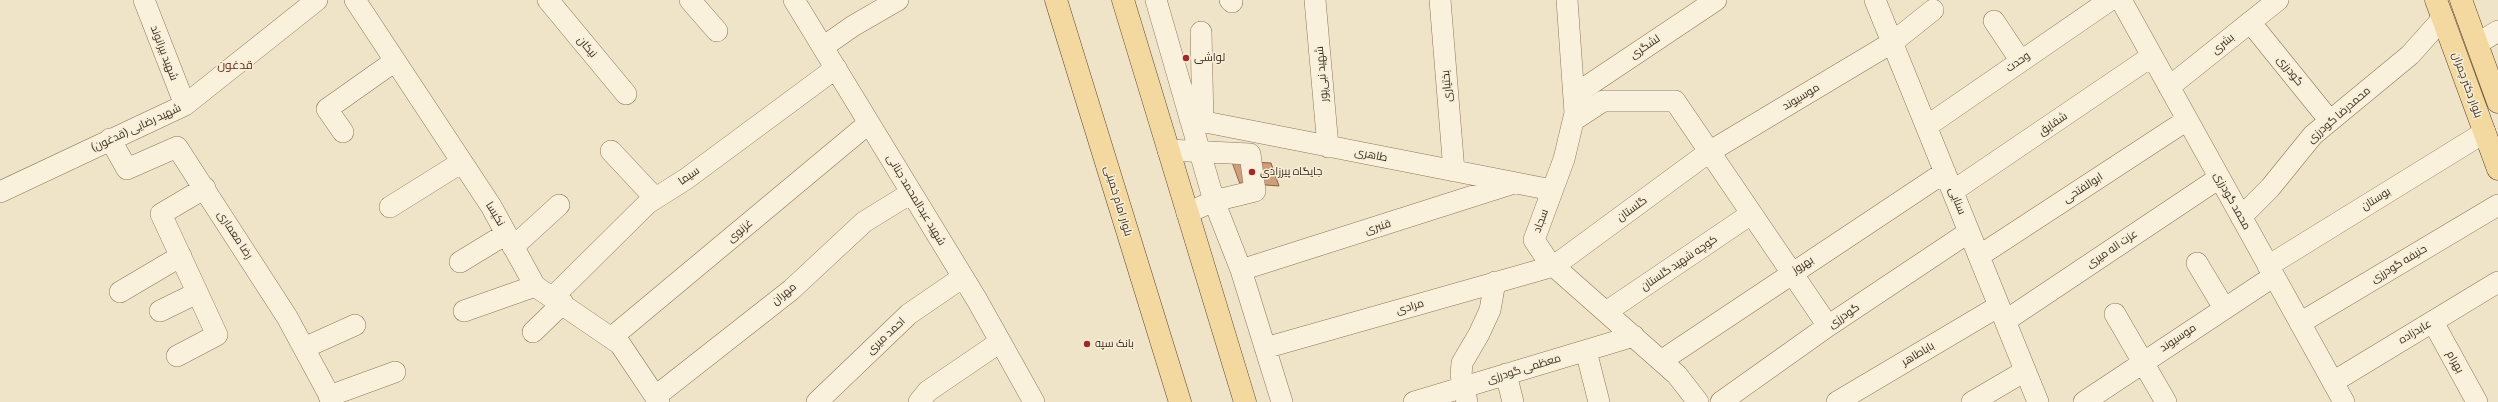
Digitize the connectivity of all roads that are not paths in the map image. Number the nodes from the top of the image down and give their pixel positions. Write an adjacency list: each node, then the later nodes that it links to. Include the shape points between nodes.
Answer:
1 (144, 0): 38 (street, شهید بیرانوند)
2 (317, 0): 38 (street, (قدغون) شهید رضایی)
3 (355, 0): 32 (street, نکیسا)
4 (548, 0): 35 (street, نیکان)
5 (690, 0): 24 (street)
6 (794, 0): 29 (street, شهید عبدالمحمد جنانی)
7 (898, 0): 29 (street)
8 (1056, 0): 118 (main road, بلوار امام خمینی)
9 (1123, 0): 50 (main road)
10 (1156, 0): 41 (street)
11 (1315, 0): 48 (street, شهید نبی‌پور)
12 (1440, 0): 55 (street, بختیاری)
13 (1567, 0): 36 (street, سجاد)
14 (1875, 0): 27 (street, سنایی)
15 (2110, 0): 31 (street, وحدت)
16 (2121, 0): 30 (street, محمد گودرزی)
17 (2461, 0): 28 (main road)
18 (1711, 1): 36 (street, لشگری)
19 (2272, 2): 23 (street, بشری)
20 (2440, 9): 42 (street, محمدرضا گودرزی, via 2410,55); 46 (main road, بلوار دکتر چمران)
21 (1933, 10): 27 (street, موسیوند)
22 (1994, 20): 31 (street)
23 (2250, 22): 34 (street, بشری); 42 (street, گودرزی)
24 (717, 31)
25 (2498, 31): 28 (street)
26 (1201, 32): 41 (street)
27 (1893, 42): 44 (street, سنایی); 52 (street, موسیوند)
28 (2477, 44): 37 (main road)
29 (823, 47): 33 (street, شهید عبدالمحمد جنانی)
30 (2152, 56): 34 (street, محمد گودرزی); 57 (street, شقایق)
31 (2020, 60): 44 (street, وحدت)
32 (395, 61): 45 (street, via 328,109); 53 (street, نکیسا)
33 (836, 68): 43 (street, شهید عبدالمحمد جنانی); 63 (street, سیما)
34 (2169, 87): 40 (street, محمد گودرزی)
35 (626, 94)
36 (1574, 95): 39 (street, سجاد)
37 (2498, 102)
38 (185, 105): 47 (street, (قدغون) شهید رضایی)
39 (1574, 120): 52 (street, via 1603,101 1675,101); 60 (street, سجاد, via 1570,140)
40 (2187, 120): 56 (street, محمد گودرزی); 74 (street, ابوالفتحی)
41 (1197, 121): 48 (street, طاهری); 51 (street)
42 (2330, 121): 70 (street, محمدرضا گودرزی, via 2313,135 2270,188)
43 (869, 123): 62 (street, شهید عبدالمحمد جنانی); 100 (street, غزنوی)
44 (1927, 126): 57 (street, سنایی)
45 (343, 132)
46 (2484, 132): 54 (main road, بلوار دکتر چمران); 79 (street, بوستان)
47 (110, 139): 59 (street, رضا معماری, via 127,169 177,147); 61 (street, (قدغون) شهید رضایی)
48 (1328, 147): 55 (street, طاهری)
49 (611, 150): 63 (street)
50 (1168, 150): 51 (street); 68 (main road)
51 (1200, 151): 64 (street); 64 (street, via 1250,154 1255,190)
52 (1709, 152): 69 (street); 77 (street, گلستان)
53 (462, 162): 67 (street); 72 (street, نکیسا)
54 (2498, 170)
55 (1454, 171): 58 (street, طاهری)
56 (2219, 178): 70 (street, محمد گودرزی); 92 (street, عزت اله میری)
57 (1949, 182): 71 (street, سنایی); 80 (street, بهروز)
58 (1514, 183): 60 (street, طاهری); 78 (street, قنبری)
59 (205, 188): 73 (street, via 161,214); 102 (street, رضا معماری)
60 (1552, 190): 77 (street, سجاد, via 1534,240)
61 (0, 192)
62 (911, 193): 81 (street, شهید عبدالمحمد جنانی); 114 (street, مهران, via 864,222 790,290)
63 (655, 198): 87 (street, سیما)
64 (1214, 201): 68 (street); 78 (street)
65 (559, 205): 72 (street)
66 (2498, 205): 95 (street, حنیفه گودرزی)
67 (390, 207)
68 (1187, 213): 119 (main road)
69 (1751, 214): 80 (street); 91 (street, کوچه شهید گلستان)
70 (2241, 217): 79 (street, محمد گودرزی)
71 (1969, 232): 74 (street, سنایی); 97 (street, گودرزی)
72 (510, 240): 75 (street); 84 (street, نکیسا)
73 (180, 256): 85 (street); 86 (street)
74 (1979, 256): 92 (street, سنایی)
75 (460, 262)
76 (2197, 263): 88 (street)
77 (1554, 266): 82 (street, مرادی); 91 (street, سجاد)
78 (1241, 270): 103 (street)
79 (2271, 271): 88 (street, موسیوند); 95 (street, محمد گودرزی)
80 (1791, 273): 97 (street); 106 (street, بهروز)
81 (963, 277): 101 (street, شهید عبدالمحمد جنانی); 115 (street, احمد میری, via 910,314)
82 (1495, 282): 103 (street, مرادی); 112 (street, via 1490,310 1462,363)
83 (2498, 282): 94 (street, عابدزاده)
84 (535, 286): 87 (street); 90 (street)
85 (120, 292)
86 (198, 293): 89 (street); 105 (street, via 217,335)
87 (558, 300): 98 (street, سیما); 100 (street)
88 (2224, 308): 107 (street, موسیوند)
89 (160, 311)
90 (464, 312)
91 (1606, 312): 99 (street, سجاد)
92 (2002, 313): 108 (street, سنایی); 126 (street, باباطاهر)
93 (2115, 314): 107 (street)
94 (2433, 322): 111 (street, عابدزاده); 132 (street, بهرام)
95 (2300, 323): 111 (street, محمد گودرزی)
96 (355, 325): 102 (street)
97 (1828, 326): 125 (street, گودرزی)
98 (532, 332)
99 (1634, 336): 104 (street, معظمی گودرزی); 106 (street, سجاد)
100 (611, 338): 114 (street, via 620,344)
101 (1000, 342): 116 (street, via 928,391); 117 (street, شهید عبدالمحمد جنانی)
102 (304, 348): 113 (street, رضا معماری)
103 (1265, 348): 120 (street)
104 (1586, 350): 110 (street, معظمی گودرزی); 123 (street)
105 (177, 356)
106 (1661, 361): 124 (street, سجاد, via 1677,374)
107 (2142, 363): 129 (street, موسیوند); 130 (street)
108 (2025, 371): 127 (street); 128 (street, سنایی)
109 (395, 372): 113 (street)
110 (1506, 374): 112 (street, معظمی گودرزی); 122 (street)
111 (2333, 382): 131 (street, محمد گودرزی)
112 (1465, 394): 121 (street, معظمی گودرزی)
113 (331, 399)
114 (658, 399)
115 (817, 402)
116 (919, 402)
117 (1034, 402)
118 (1180, 402)
119 (1245, 402)
120 (1282, 402)
121 (1414, 402)
122 (1513, 402)
123 (1599, 402)
124 (1698, 402)
125 (1721, 402)
126 (1837, 402)
127 (1972, 402)
128 (2038, 402)
129 (2084, 402)
130 (2166, 402)
131 (2344, 402)
132 (2477, 402)

